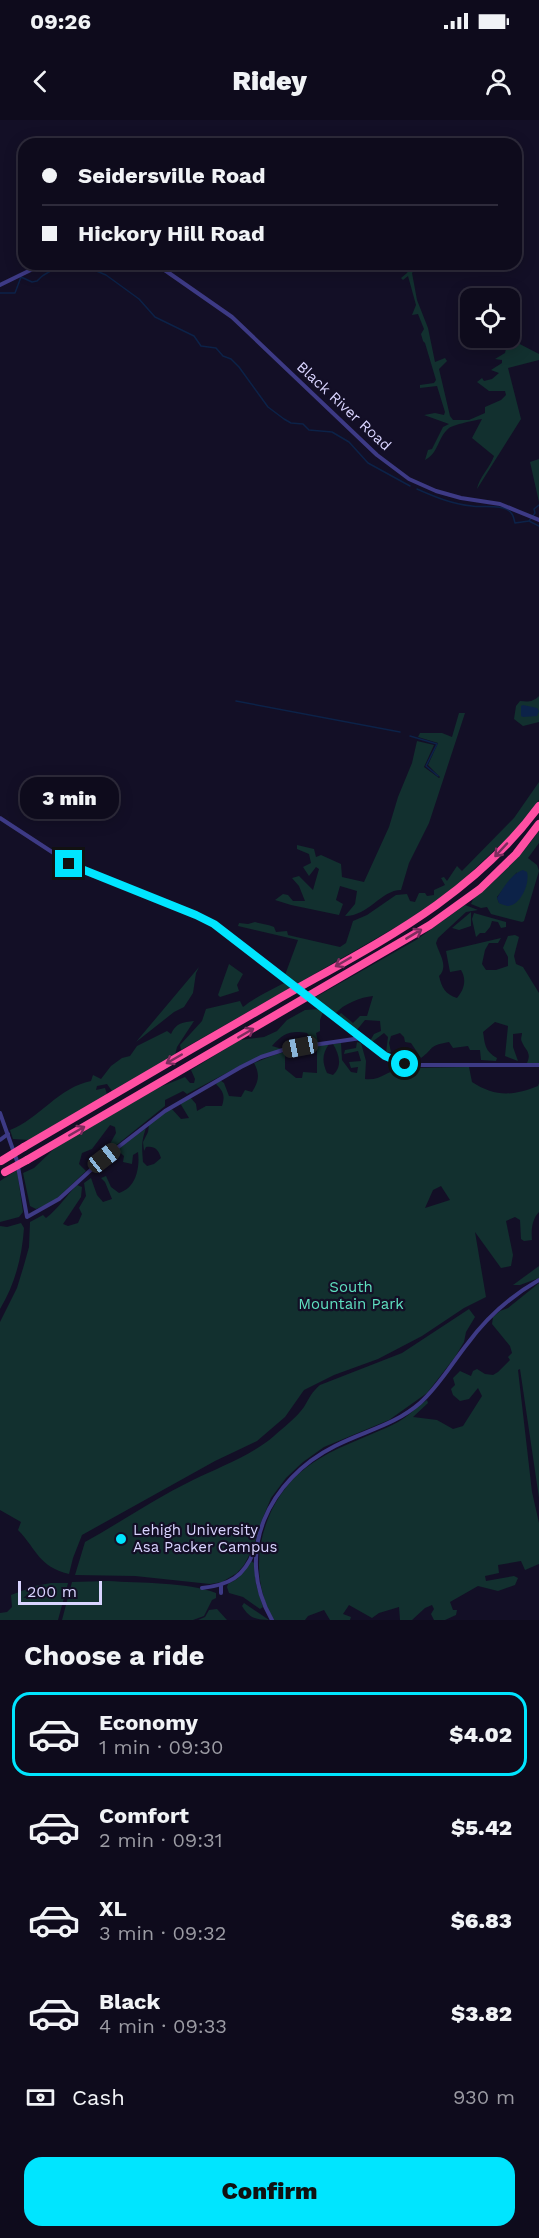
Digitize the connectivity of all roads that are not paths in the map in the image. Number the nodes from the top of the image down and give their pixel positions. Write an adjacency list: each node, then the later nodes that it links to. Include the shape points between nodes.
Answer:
1 (30, 270): 3 (street)
2 (164, 270): 4 (street, Black River Road, via 231,317 401,474 436,491 500,504)
3 (0, 285)
4 (539, 520)
5 (539, 806): 13 (highway, one-way to 13, bridge, via 486,866 447,899)
6 (0, 818): 8 (street, bridge, via 75,867 208,921)
7 (539, 824): 14 (highway, one-way to 7, bridge, via 430,925 480,889 516,854)
8 (362, 1038): 9 (street, via 390,1059 405,1064); 11 (street, via 286,1050 241,1067 165,1111 59,1199 27,1216)
9 (539, 1065)
10 (0, 1113): 11 (street)
11 (8, 1134): 12 (street)
12 (0, 1140)
13 (0, 1161)
14 (3, 1174)
15 (539, 1280): 16 (street, via 483,1323 435,1388 409,1412 390,1424 335,1445 291,1477 276,1495)
16 (256, 1546): 17 (street, via 244,1570); 20 (street, via 257,1579)
17 (221, 1586): 18 (street); 19 (street)
18 (202, 1588)
19 (221, 1593)
20 (272, 1620)

